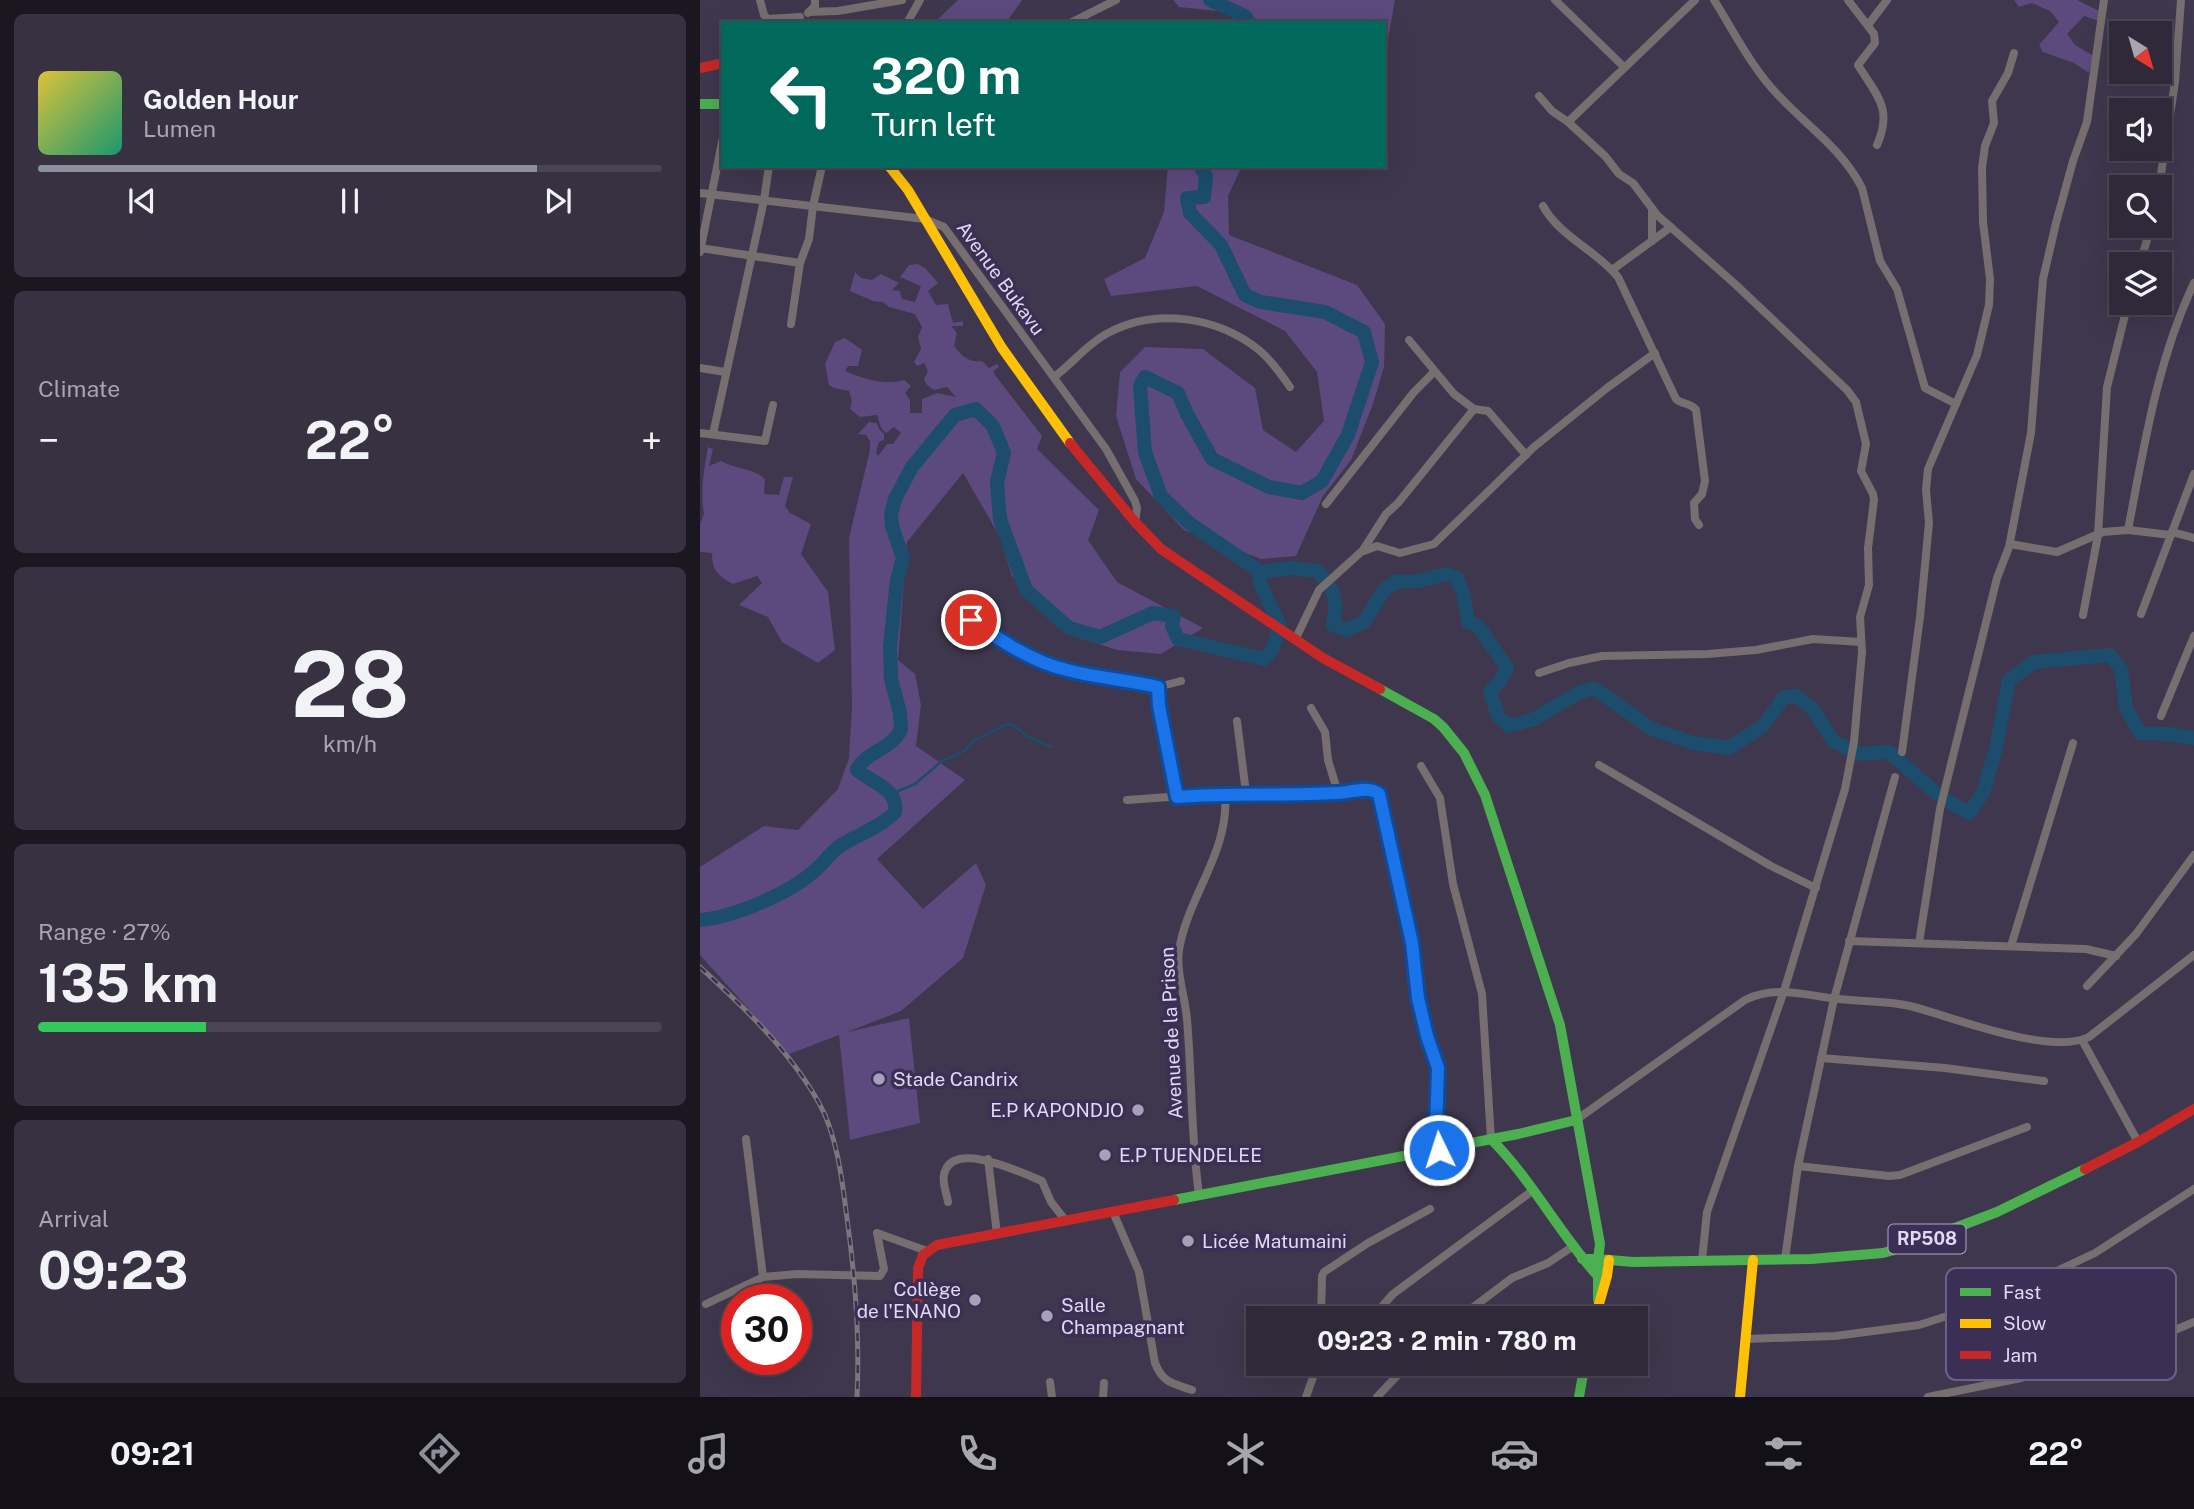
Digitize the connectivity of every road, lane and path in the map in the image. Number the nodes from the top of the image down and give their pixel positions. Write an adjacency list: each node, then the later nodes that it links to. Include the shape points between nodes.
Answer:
1 (760, 0): 13 (street, via 768,19)
2 (815, 0): 13 (street, via 815,6)
3 (902, 0): 13 (street)
4 (918, 0): 15 (street)
5 (1116, 0): 16 (street)
6 (1555, 0): 20 (street)
7 (1695, 0): 20 (street)
8 (1714, 0): 55 (street, via 1757,69 1841,155 1857,178 1880,261 1904,310 1925,388)
9 (1848, 0): 17 (street)
10 (1887, 0): 17 (street)
11 (2104, 0): 69 (street, via 2086,126 2069,173 2043,279 2031,433)
12 (2181, 0): 31 (street)
13 (804, 14): 14 (street)
14 (793, 21)
15 (908, 21)
16 (1074, 21)
17 (1868, 25): 26 (street, via 1875,43 1858,65 1881,101 1885,125)
18 (2014, 53): 55 (street, via 1992,101 1995,121 1982,168 1989,305 1977,355)
19 (721, 63): 21 (street)
20 (1624, 67): 25 (street)
21 (700, 68)
22 (1539, 96): 25 (street)
23 (700, 104): 24 (street)
24 (721, 104)
25 (1568, 122): 37 (street, via 1633,183)
26 (1877, 145)
27 (721, 146): 33 (street)
28 (769, 168): 34 (street)
29 (822, 168): 35 (street)
30 (891, 168): 38 (street)
31 (2161, 175)
32 (700, 192): 33 (street, Avenue Bukavu)
33 (711, 194): 34 (street, Avenue Bukavu); 41 (street)
34 (764, 200): 35 (street, Avenue Bukavu); 42 (street)
35 (813, 206): 38 (street, Avenue Bukavu); 43 (street)
36 (1544, 206): 44 (street, via 1551,220)
37 (1652, 208): 39 (street); 40 (street)
38 (925, 219): 53 (street, Avenue Bukavu, via 944,227); 63 (street, via 1002,348 1083,460)
39 (1671, 227): 40 (street); 76 (street, via 1856,402 1866,444 1860,471 1874,500)
40 (1652, 240): 44 (street)
41 (700, 250): 42 (street)
42 (751, 256): 43 (street); 51 (street)
43 (800, 263): 47 (street)
44 (1612, 270): 49 (street)
45 (2194, 284): 65 (street, via 2156,393)
46 (2125, 315): 67 (street, via 2106,387)
47 (790, 324)
48 (1409, 340): 52 (street)
49 (1655, 353): 60 (street); 64 (street, via 1676,399 1696,410 1705,481 1694,503)
50 (700, 368): 51 (street)
51 (725, 372): 59 (street)
52 (1434, 372): 57 (street); 62 (street)
53 (1054, 377): 54 (street, via 1107,333 1165,318 1202,321 1241,338 1261,351); 63 (street, Avenue Bukavu, via 1118,470 1135,501)
54 (1290, 387)
55 (1956, 404): 84 (street, via 1928,469 1929,523)
56 (773, 405): 59 (street, via 765,441)
57 (1474, 409): 60 (street, via 1488,411); 70 (street, via 1386,514)
58 (700, 433): 59 (street)
59 (713, 434)
60 (1526, 455): 70 (street, via 1432,545 1400,553 1377,547)
61 (2194, 474): 66 (street)
62 (1326, 503)
63 (1135, 522): 75 (street, via 1161,549)
64 (1699, 525)
65 (2128, 530): 66 (street); 67 (street)
66 (2172, 533): 68 (street); 71 (street)
67 (2098, 535): 69 (street, via 2057,552); 72 (street)
68 (2194, 537)
69 (2010, 544): 96 (street, via 1997,578 1940,808)
70 (1361, 552): 75 (street, via 1319,590)
71 (2141, 614)
72 (2082, 615)
73 (971, 620): 79 (street, via 1035,659 1066,670)
74 (2194, 636): 81 (street)
75 (1293, 638): 107 (street, via 1434,719 1450,731 1472,765 1560,1025)
76 (1861, 642): 77 (street, via 1813,639 1707,654 1602,656); 94 (street, via 1852,758)
77 (1539, 673)
78 (1181, 681): 79 (street)
79 (1158, 687): 91 (street)
80 (1311, 708): 90 (street, via 1325,732)
81 (2161, 716)
82 (1237, 721): 89 (street)
83 (2073, 743): 97 (street)
84 (1902, 752)
85 (1599, 765): 94 (street, via 1770,866)
86 (1421, 766): 110 (street, via 1440,798 1453,884 1482,994)
87 (1895, 777): 95 (street)
88 (1225, 793): 89 (street); 91 (street); 117 (street, Avenue de la Prison, via 1223,831 1205,883 1184,923 1179,954)
89 (1245, 793): 90 (street)
90 (1338, 793): 112 (street, via 1370,789 1380,798 1412,943 1418,998 1438,1068)
91 (1177, 797): 92 (street)
92 (1126, 800)
93 (2194, 855): 99 (street)
94 (1816, 888): 101 (street)
95 (1849, 941): 96 (street); 102 (street)
96 (1919, 943): 97 (street)
97 (2011, 946): 99 (street, via 2086,949)
98 (2194, 955): 103 (street)
99 (2116, 956): 100 (street)
100 (2087, 986)
101 (1784, 991): 102 (street); 107 (street, via 1745,1000); 128 (street, via 1707,1212)
102 (1834, 999): 103 (street, via 1908,1005 2047,1042); 104 (street)
103 (2082, 1040): 111 (street)
104 (1821, 1058): 105 (street); 114 (street)
105 (2043, 1081)
106 (2194, 1109): 111 (street, RP508)
107 (1576, 1120): 110 (street); 126 (street)
108 (2027, 1127): 114 (street, via 1889,1177)
109 (746, 1139): 133 (street)
110 (1491, 1139): 112 (street); 116 (street)
111 (2138, 1142): 127 (street, RP508, via 1997,1212 1905,1247 1883,1253)
112 (1439, 1150): 117 (street)
113 (988, 1159): 118 (street, via 957,1160 948,1166 943,1177); 121 (street, via 1042,1181); 122 (street)
114 (1798, 1166): 127 (street)
115 (2194, 1189): 131 (street, via 2095,1253)
116 (1532, 1191): 123 (street); 136 (street)
117 (1199, 1195): 120 (street)
118 (948, 1202)
119 (1430, 1209): 135 (street, via 1324,1272)
120 (1113, 1212): 121 (street); 149 (street, via 1139,1272 1154,1363 1167,1382)
121 (1066, 1221): 122 (street)
122 (997, 1234): 124 (street, via 937,1245)
123 (1572, 1247): 125 (street); 137 (street, via 1513,1278)
124 (928, 1251): 133 (street, via 877,1233 884,1269 880,1276); 150 (street, via 918,1268)
125 (1582, 1259): 126 (street); 132 (street)
126 (1603, 1259): 130 (street, RP508); 132 (street)
127 (1785, 1259): 129 (street, RP508)
128 (1702, 1260): 129 (street, RP508); 130 (street, RP508)
129 (1753, 1260): 142 (street)
130 (1633, 1262): 132 (street, RP508)
131 (2063, 1268)
132 (1602, 1275): 138 (street)
133 (763, 1276): 134 (street)
134 (706, 1304)
135 (1321, 1306)
136 (1382, 1306)
137 (1475, 1306)
138 (1597, 1306)
139 (1946, 1316): 142 (street, via 1919,1325 1835,1336)
140 (2194, 1322): 141 (street)
141 (2176, 1329)
142 (1746, 1339): 156 (street)
143 (1313, 1376): 153 (street)
144 (1397, 1376): 154 (street)
145 (1583, 1376): 155 (street)
146 (2011, 1380): 157 (street)
147 (1050, 1382): 151 (street)
148 (1104, 1383): 152 (street)
149 (1192, 1390)
150 (916, 1396)
151 (1052, 1397)
152 (1103, 1397)
153 (1306, 1397)
154 (1377, 1397)
155 (1579, 1397)
156 (1740, 1397)
157 (1928, 1397)

